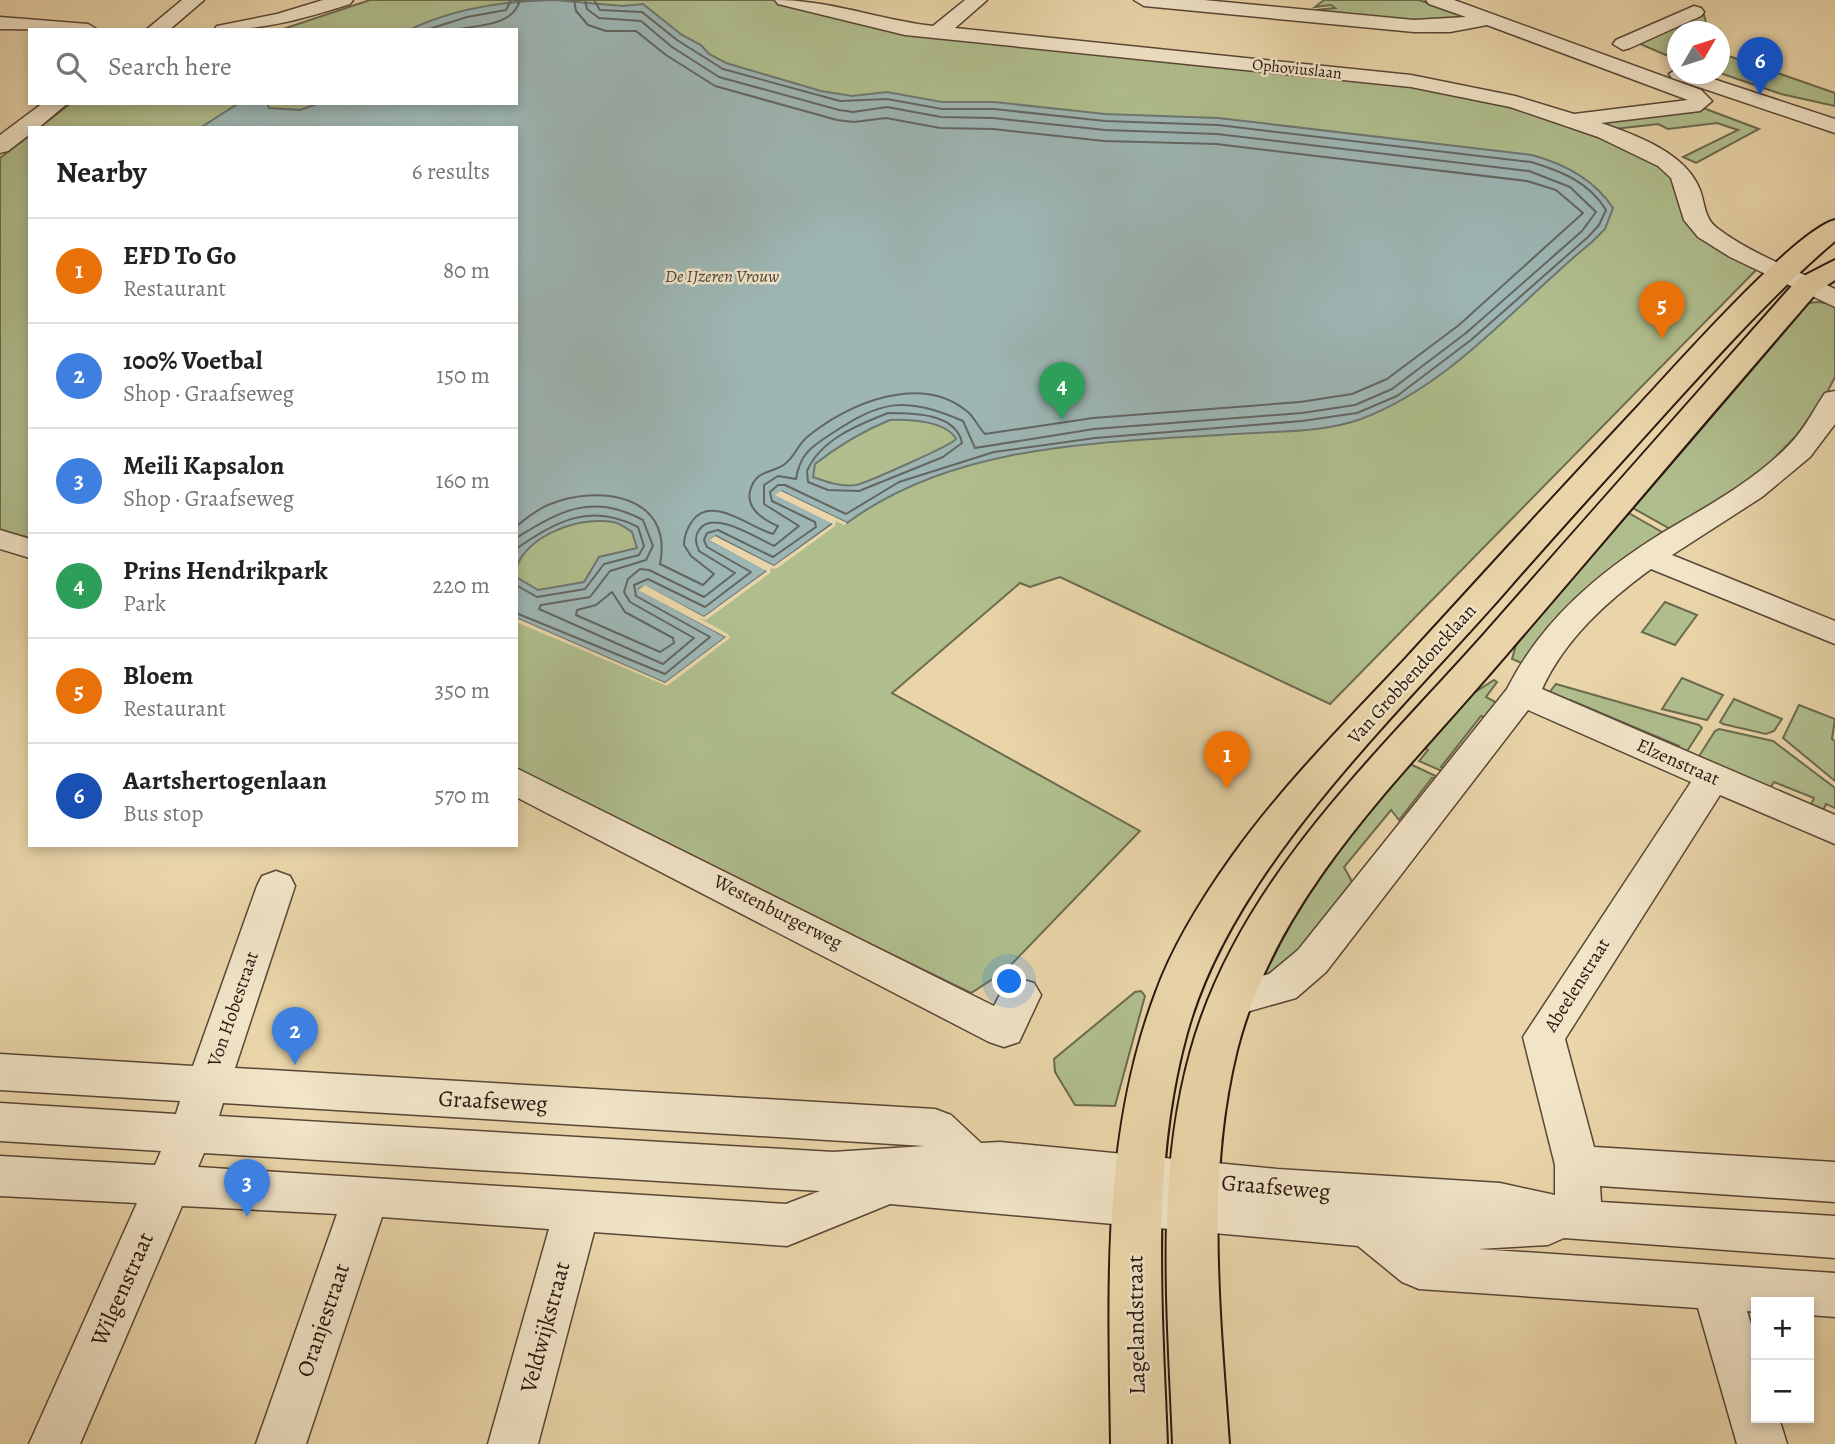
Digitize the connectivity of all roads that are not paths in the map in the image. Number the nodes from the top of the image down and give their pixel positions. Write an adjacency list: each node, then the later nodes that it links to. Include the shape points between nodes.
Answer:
1 (194, 0): 14 (street)
2 (344, 0): 15 (street)
3 (785, 0): 16 (street, Ophoviuslaan)
4 (977, 0): 16 (street)
5 (1144, 0): 11 (street)
6 (1310, 0): 11 (street)
7 (1436, 0): 10 (street)
8 (1469, 0): 17 (street)
9 (1664, 0): 17 (street, via 1694,12 1616,42)
10 (1487, 19): 11 (street, via 1434,27); 18 (street, via 1694,94)
11 (1286, 20)
12 (0, 23): 13 (street)
13 (63, 28)
14 (159, 28)
15 (234, 28)
16 (937, 33): 20 (street, Ophoviuslaan, via 1274,60 1445,86)
17 (1660, 60): 18 (street); 24 (street)
18 (1707, 86): 20 (street, via 1692,106); 23 (street)
19 (54, 105): 22 (street)
20 (1574, 120): 27 (street, Ophoviuslaan, via 1666,161 1681,175 1696,220 1723,243)
21 (0, 121): 22 (street)
22 (30, 123): 25 (street)
23 (1835, 126)
24 (1835, 141)
25 (0, 146)
26 (1835, 228): 27 (main road, Van Grobbendoncklaan)
27 (1815, 281): 39 (main road, Van Grobbendoncklaan, via 1301,870 1268,922); 51 (main road, Van Grobbendoncklaan, via 1312,784 1258,849 1223,900 1193,958 1164,1031 1142,1130)
28 (1835, 399): 31 (street, via 1785,464 1721,512)
29 (0, 539): 30 (street)
30 (28, 548)
31 (1647, 556): 32 (street); 33 (street, via 1600,591 1532,669)
32 (1835, 633)
33 (1522, 694): 34 (street, Elzenstraat); 39 (street, via 1312,961 1282,987)
34 (1713, 777): 36 (street, Elzenstraat); 45 (street, Abeelenstraat, via 1544,1037)
35 (518, 782): 38 (street, Westenburgerweg, via 1004,1030)
36 (1835, 830)
37 (276, 886): 41 (street, Von Hobestraat)
38 (1020, 995)
39 (1229, 1001): 53 (main road, Van Grobbendoncklaan, via 1197,1132)
40 (0, 1072): 41 (street, Graafseweg)
41 (208, 1084): 43 (street, Von Hobestraat); 44 (street, Graafseweg, via 935,1128)
42 (0, 1122): 43 (street, Graafseweg)
43 (191, 1133): 46 (street, Graafseweg); 49 (street, Wilgenstraat)
44 (972, 1163): 46 (street, Graafseweg); 51 (street, Graafseweg, via 1000,1161)
45 (1577, 1165): 48 (street); 55 (street, Abeelenstraat)
46 (833, 1172): 50 (street, Graafseweg)
47 (0, 1176): 49 (street, Graafseweg)
48 (1835, 1182)
49 (169, 1185): 52 (street, Graafseweg); 60 (street, Wilgenstraat)
50 (887, 1185): 51 (street, Graafseweg); 54 (street, Graafseweg, via 787,1225)
51 (1137, 1190): 53 (street, Graafseweg); 63 (main road, Lagelandstraat)
52 (366, 1196): 54 (street, Graafseweg); 61 (street, Oranjestraat)
53 (1192, 1196): 55 (street, Graafseweg, via 1277,1189 1500,1203); 56 (street, Graafseweg); 64 (main road)
54 (578, 1211): 62 (street, Veldwijkstraat)
55 (1579, 1221): 56 (street, Graafseweg, via 1514,1228); 57 (street, Graafseweg)
56 (1367, 1226): 58 (street, via 1419,1267)
57 (1835, 1237)
58 (1716, 1287): 59 (street); 65 (street)
59 (1835, 1295)
60 (54, 1444)
61 (281, 1444)
62 (513, 1444)
63 (1139, 1444)
64 (1201, 1444)
65 (1762, 1444)

